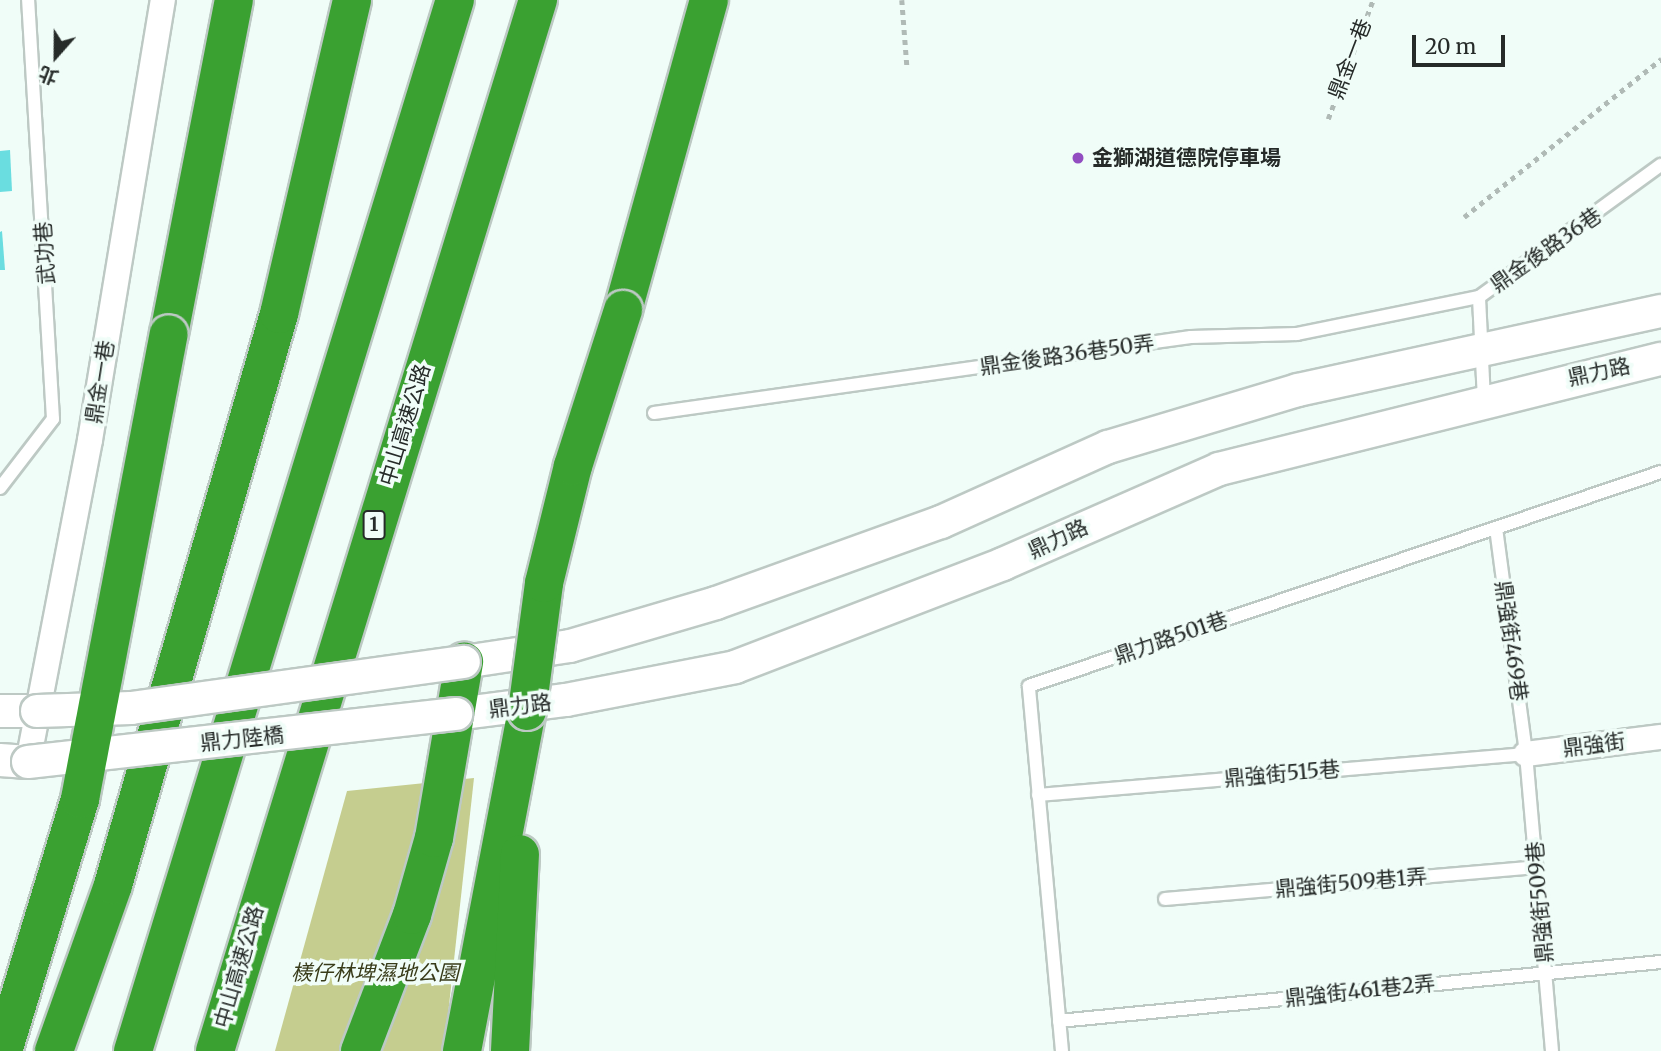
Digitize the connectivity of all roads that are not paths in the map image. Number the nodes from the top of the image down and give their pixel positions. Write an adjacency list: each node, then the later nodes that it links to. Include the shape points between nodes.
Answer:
1 (28, 0): 16 (lane, 武功巷, via 53,419)
2 (163, 0): 20 (street, 鼎金一巷, via 90,440)
3 (234, 0): 32 (highway, bridge, via 80,799)
4 (352, 0): 33 (highway, via 279,314 113,885)
5 (455, 0): 34 (highway)
6 (538, 0): 35 (highway, 中山高速公路 / 1)
7 (709, 0): 21 (highway, bridge, via 623,310 573,466 544,583)
8 (1661, 165): 9 (lane, 鼎金後路36巷)
9 (1479, 298): 11 (lane, 鼎金後路36巷); 14 (lane, 鼎金後路36巷50弄, via 1297,334 1191,337)
10 (1661, 311): 11 (street)
11 (1483, 351): 13 (lane, 鼎金後路36巷); 18 (street, via 1298,390 1108,447 941,522 716,603 570,646)
12 (1661, 359): 13 (street, 鼎力路)
13 (1485, 400): 22 (street, 鼎力路, via 1219,469 1003,564 735,667 566,700)
14 (654, 412)
15 (1661, 472): 17 (lane, 鼎力路501巷)
16 (0, 488)
17 (1496, 528): 24 (lane, 鼎強街469巷); 26 (lane, 鼎力路501巷, via 1029,686)
18 (464, 662): 20 (street, bridge, via 131,708); 22 (highway)
19 (0, 711): 20 (street)
20 (37, 711): 25 (street, 鼎金一巷)
21 (527, 711): 37 (highway); 38 (highway)
22 (456, 714): 25 (street, 鼎力陸橋, bridge); 36 (highway, via 434,838 412,915)
23 (1661, 737): 24 (street, 鼎強街)
24 (1526, 754): 26 (lane, 鼎強街515巷); 27 (lane, 鼎強街509巷)
25 (14, 761)
26 (1038, 795): 31 (lane, 鼎力路501巷)
27 (1537, 867): 28 (lane, 鼎強街509巷1弄); 30 (lane, 鼎強街509巷)
28 (1165, 899)
29 (1661, 962): 30 (lane, 鼎強街461巷2弄)
30 (1546, 973): 31 (lane, 鼎強街461巷2弄); 40 (lane, 鼎強街509巷)
31 (1059, 1021): 39 (lane, 鼎力路501巷)
32 (3, 1051)
33 (54, 1051)
34 (133, 1051)
35 (215, 1051)
36 (360, 1051)
37 (462, 1051)
38 (510, 1051)
39 (1062, 1051)
40 (1552, 1051)

